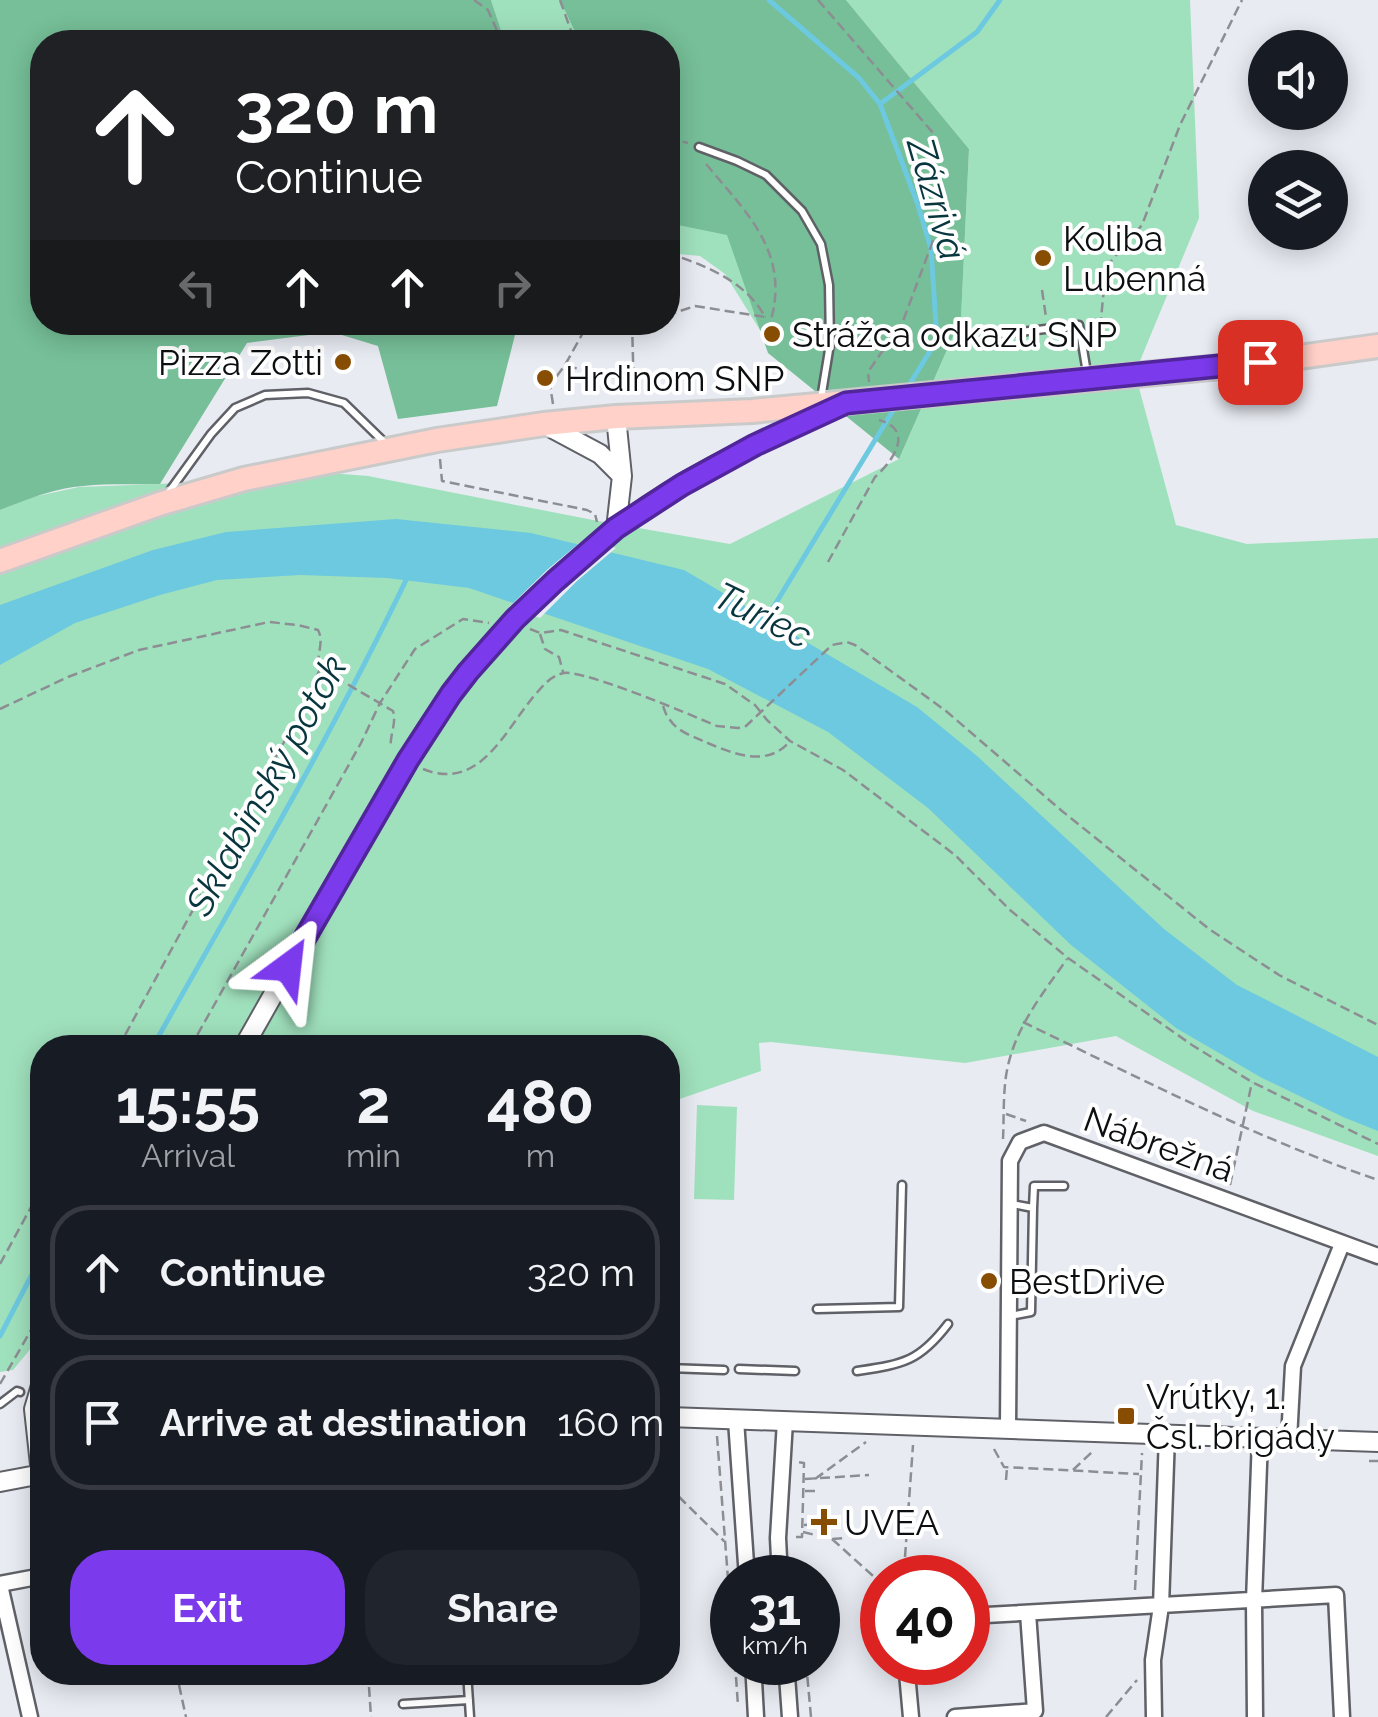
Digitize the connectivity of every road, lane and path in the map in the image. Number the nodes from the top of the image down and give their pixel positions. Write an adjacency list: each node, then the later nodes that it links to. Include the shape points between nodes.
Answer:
1 (474, 0): 5 (path, via 488,10)
2 (560, 0): 6 (path)
3 (818, 0): 24 (path, via 934,134 940,222 903,321 868,372)
4 (1242, 0): 14 (path, via 1180,125 1142,225 1106,266 1102,319)
5 (497, 30)
6 (571, 30)
7 (680, 141): 8 (path)
8 (689, 144): 9 (path); 13 (path, via 760,230 776,280 772,316)
9 (698, 147): 26 (lane, via 766,175 802,211 822,244 830,344)
10 (680, 257): 13 (path, via 728,278)
11 (1042, 290): 15 (path)
12 (680, 311): 13 (path, via 696,306)
13 (764, 317)
14 (1079, 324): 15 (lane); 21 (lane)
15 (1047, 328): 16 (lane)
16 (1003, 334)
17 (582, 335): 20 (path)
18 (632, 335): 22 (path)
19 (1378, 346): 21 (main road)
20 (566, 366): 22 (path); 27 (path, via 550,385)
21 (1088, 379): 24 (main road)
22 (633, 382): 23 (path)
23 (634, 398)
24 (872, 400): 25 (main road); 35 (path, via 874,419 890,423 899,440)
25 (846, 403): 26 (main road); 33 (street, via 714,466)
26 (820, 405): 28 (main road)
27 (549, 414): 28 (main road); 29 (main road); 31 (street)
28 (616, 417): 31 (street)
29 (389, 448): 32 (main road); 32 (lane, via 344,403 308,393 265,395 235,408)
30 (440, 458): 33 (path, via 442,481 587,510)
31 (622, 476): 33 (street)
32 (160, 504): 34 (main road)
33 (606, 533): 37 (street)
34 (0, 560)
35 (828, 562)
36 (485, 622): 41 (path, via 463,619 416,649)
37 (520, 623): 38 (path); 53 (street, via 451,694)
38 (540, 633): 40 (path); 44 (path, via 560,630 725,684)
39 (320, 668): 41 (path); 43 (path, via 318,630 260,623 139,650); 51 (path)
40 (564, 674): 42 (path); 47 (path, via 546,682 473,768 450,775)
41 (380, 703): 46 (path, via 394,715 390,742); 52 (path)
42 (662, 704): 44 (path, via 730,728 746,726); 45 (path, via 684,732 733,753 774,754)
43 (0, 710)
44 (761, 712): 45 (path); 50 (path, via 832,645 854,645 946,711 1208,929 1279,975)
45 (790, 740): 48 (path, via 843,770 955,855)
46 (396, 754)
47 (417, 766)
48 (1068, 958): 49 (path); 54 (path)
49 (1023, 1022): 55 (path); 57 (path, via 1006,1078 1002,1158)
50 (1378, 1025)
51 (125, 1035)
52 (197, 1035)
53 (251, 1035)
54 (1252, 1082): 55 (path); 56 (path)
55 (1242, 1125): 58 (path); 59 (path)
56 (1378, 1144)
57 (1010, 1161): 62 (street); 65 (street, Nábrežná, via 1020,1142 1044,1133)
58 (1234, 1171)
59 (1378, 1180)
60 (902, 1185): 68 (lane, via 899,1307)
61 (1064, 1186): 63 (lane, via 1034,1186)
62 (1009, 1203): 63 (lane); 69 (street)
63 (1033, 1208): 69 (lane, via 1031,1312)
64 (30, 1209): 67 (path)
65 (1342, 1244): 66 (street, Nábrežná); 87 (street, via 1293,1366)
66 (1378, 1256)
67 (0, 1264)
68 (817, 1309)
69 (1008, 1316): 83 (street)
70 (948, 1324): 76 (lane, via 907,1362)
71 (30, 1332): 77 (path)
72 (680, 1368): 74 (lane)
73 (739, 1369): 75 (lane)
74 (724, 1370)
75 (795, 1371)
76 (857, 1371)
77 (0, 1384)
78 (20, 1392): 79 (lane)
79 (0, 1404)
80 (680, 1418): 81 (street)
81 (736, 1420): 82 (street); 115 (street)
82 (786, 1421): 83 (street); 116 (street)
83 (1008, 1428): 85 (street)
84 (717, 1434): 113 (path)
85 (1168, 1435): 86 (street); 123 (street)
86 (1260, 1438): 87 (street); 121 (street)
87 (1289, 1439): 89 (street)
88 (868, 1440): 101 (path)
89 (1378, 1442)
90 (913, 1444): 117 (path)
91 (992, 1446): 95 (path)
92 (1094, 1450): 96 (path)
93 (1142, 1452): 97 (path)
94 (790, 1462): 100 (path, via 804,1463)
95 (1007, 1468): 96 (path); 102 (path)
96 (1072, 1470): 97 (path)
97 (1141, 1474): 122 (path)
98 (869, 1475): 101 (path)
99 (30, 1476): 103 (street)
100 (804, 1479): 101 (path); 104 (path)
101 (815, 1479)
102 (1006, 1480)
103 (0, 1482)
104 (803, 1491): 105 (path); 108 (path)
105 (816, 1491)
106 (680, 1498): 113 (path)
107 (819, 1524): 108 (path)
108 (802, 1525): 109 (path)
109 (802, 1532): 110 (path); 112 (path)
110 (786, 1538)
111 (846, 1538): 112 (path)
112 (832, 1539): 118 (path)
113 (726, 1542): 114 (path)
114 (727, 1555)
115 (745, 1555)
116 (779, 1555)
117 (905, 1555)
118 (860, 1564)
119 (30, 1578): 120 (street)
120 (0, 1584): 137 (street)
121 (1254, 1602): 123 (street); 149 (street); 150 (street, via 1336,1595)
122 (1134, 1606): 123 (street); 124 (street)
123 (1161, 1606): 126 (street)
124 (1028, 1613): 125 (street); 146 (street, via 1034,1711)
125 (990, 1615)
126 (1153, 1660): 147 (path); 148 (street)
127 (179, 1685): 138 (path)
128 (369, 1685): 139 (path)
129 (468, 1685): 135 (lane)
130 (737, 1685): 141 (path)
131 (754, 1685): 142 (street)
132 (788, 1685): 143 (street)
133 (808, 1685): 144 (path)
134 (908, 1685): 145 (street)
135 (469, 1700): 136 (lane); 140 (lane)
136 (403, 1704)
137 (30, 1717)
138 (186, 1717)
139 (371, 1717)
140 (470, 1717)
141 (739, 1717)
142 (756, 1717)
143 (790, 1717)
144 (811, 1717)
145 (911, 1717)
146 (955, 1717)
147 (1106, 1717)
148 (1154, 1717)
149 (1254, 1717)
150 (1342, 1717)

